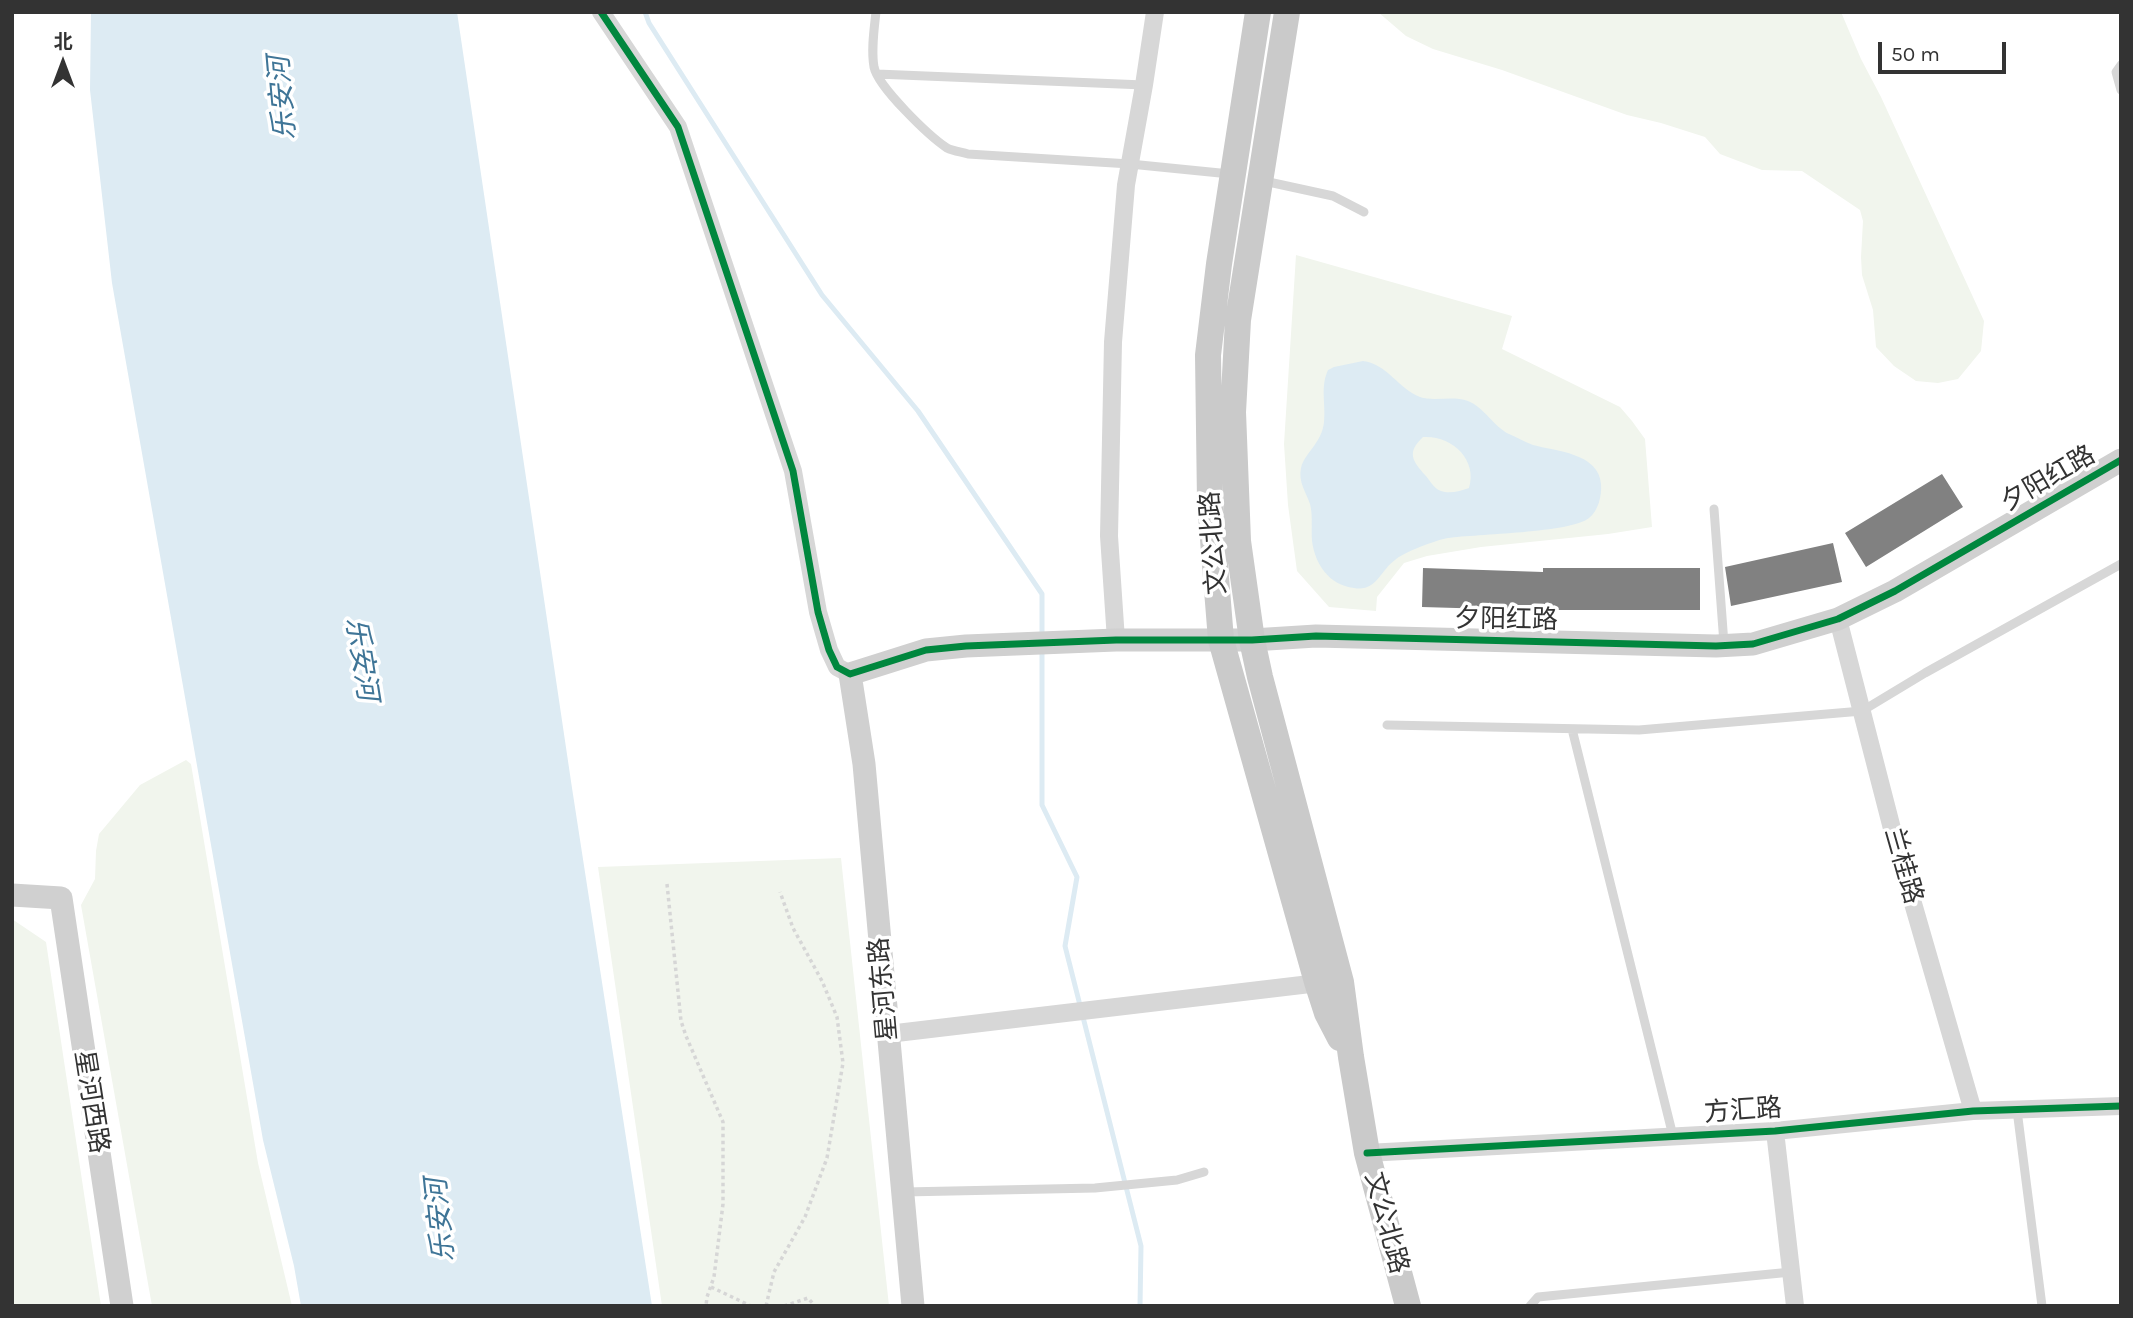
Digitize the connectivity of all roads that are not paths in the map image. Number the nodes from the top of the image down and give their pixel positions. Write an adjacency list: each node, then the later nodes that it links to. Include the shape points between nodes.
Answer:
1 (601, 12): 21 (street, via 678,127 793,471 829,650 837,667)
2 (876, 12): 7 (lane)
3 (1155, 12): 8 (street)
4 (1258, 12): 11 (main road, 文公北路)
5 (1287, 12): 11 (main road, 文公北路)
6 (2121, 65): 9 (lane, via 2116,72)
7 (877, 74): 8 (lane); 10 (lane, via 882,85 949,149)
8 (1144, 85): 10 (street)
9 (2121, 90)
10 (1130, 164): 11 (lane); 17 (street, via 1113,342 1109,536)
11 (1246, 177): 12 (lane, via 1333,195); 18 (main road, 文公北路, via 1219,264 1208,355 1210,502); 19 (main road, 文公北路, via 1233,412 1238,541)
12 (1364, 212)
13 (2121, 460): 16 (street, 夕阳红路)
14 (1714, 509): 20 (lane)
15 (2121, 565): 22 (lane)
16 (1838, 620): 20 (street, 夕阳红路, via 1753,644); 22 (street, 兰桂路)
17 (1116, 640): 18 (street, 夕阳红路); 21 (street, 夕阳红路, via 926,650)
18 (1220, 640): 19 (street, 夕阳红路); 26 (main road, 文公北路)
19 (1252, 640): 20 (street, 夕阳红路, via 1316,636); 26 (main road, 文公北路)
20 (1724, 645)
21 (850, 674): 27 (street, 星河东路, via 864,764)
22 (1862, 711): 24 (lane, via 1639,730); 30 (street, 兰桂路)
23 (1387, 725): 24 (lane)
24 (1572, 729): 32 (lane)
25 (12, 895): 37 (street, 星河西路, via 61,898)
26 (1329, 982): 27 (street); 33 (main road, 文公北路, via 1327,1013 1351,1057)
27 (888, 1034): 35 (street, 星河东路)
28 (2121, 1106): 29 (street, 方汇路)
29 (2017, 1110): 30 (street, 方汇路); 42 (lane)
30 (1973, 1111): 31 (street, 方汇路)
31 (1775, 1130): 32 (street, 方汇路); 36 (street)
32 (1673, 1136): 33 (street, 方汇路)
33 (1367, 1153): 39 (main road, 文公北路)
34 (1204, 1172): 35 (lane, via 1177,1180 1114,1186)
35 (902, 1192): 38 (street, 星河东路)
36 (1791, 1272): 40 (lane, via 1538,1297); 41 (street)
37 (122, 1306)
38 (912, 1306)
39 (1408, 1306)
40 (1530, 1306)
41 (1795, 1306)
42 (2042, 1306)

